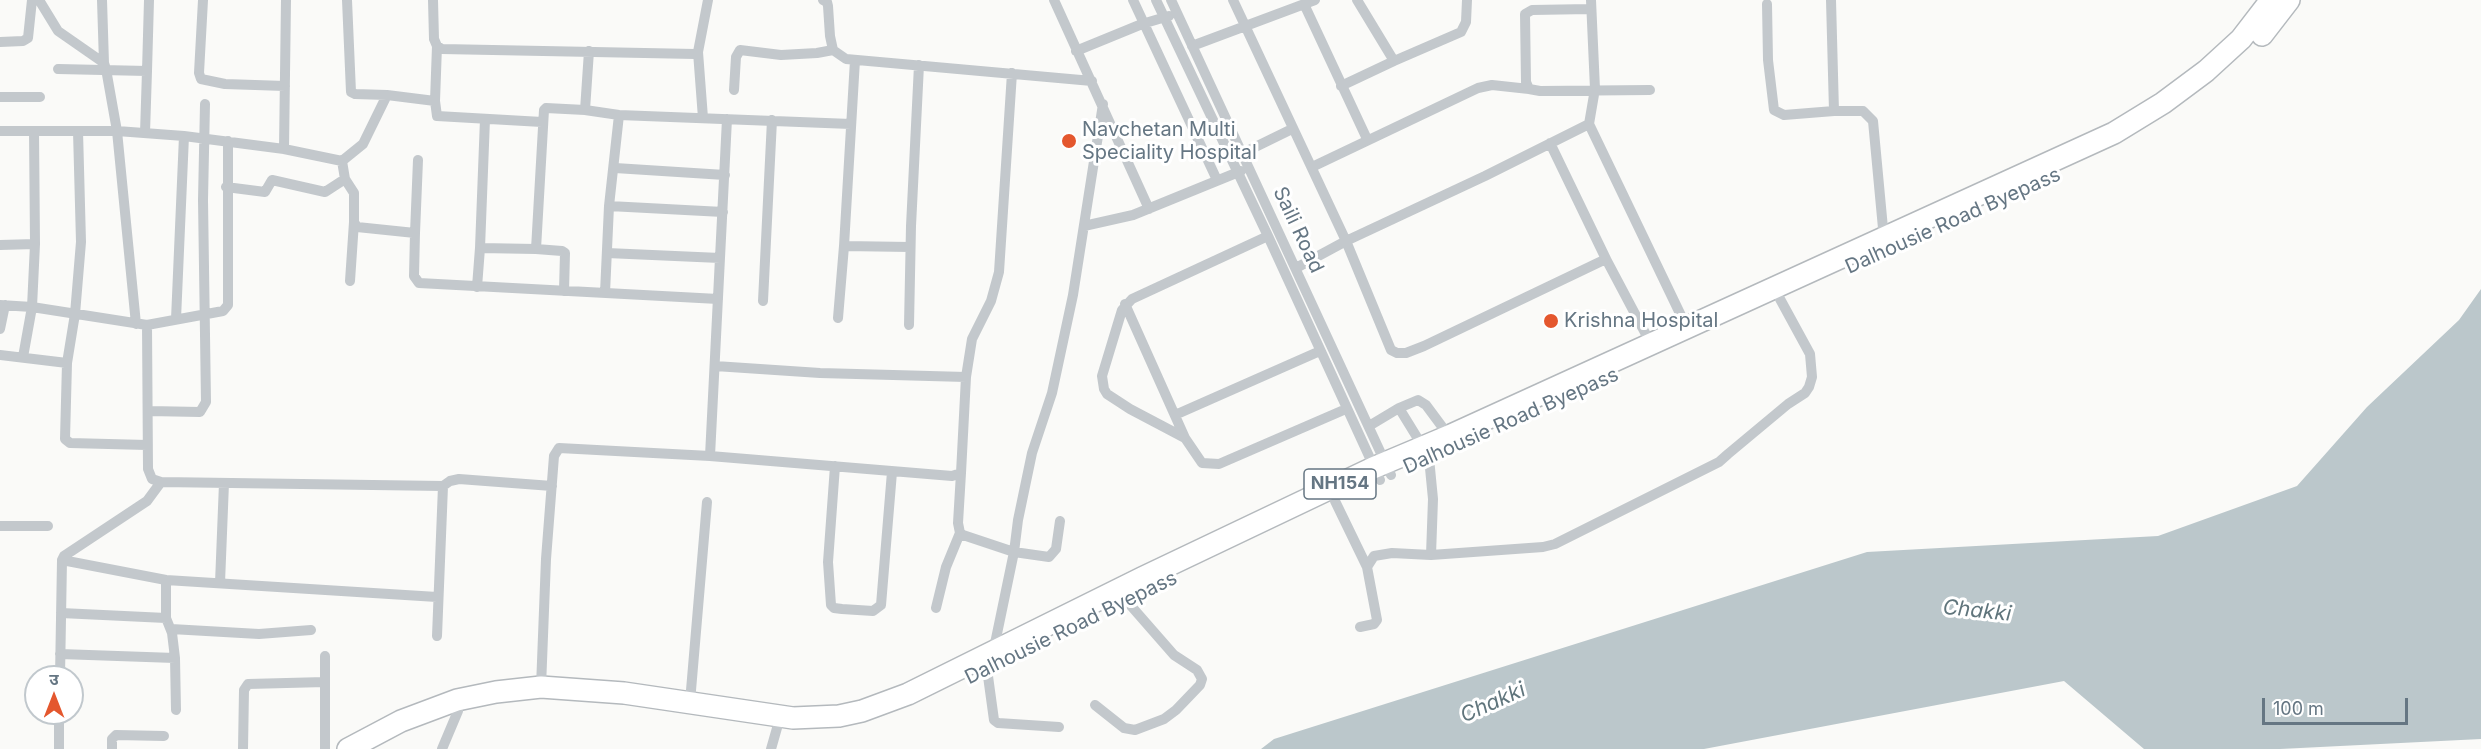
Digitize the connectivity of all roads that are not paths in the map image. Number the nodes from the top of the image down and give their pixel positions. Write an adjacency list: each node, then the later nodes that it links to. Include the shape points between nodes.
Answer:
1 (32, 0): 29 (street, via 28,38)
2 (39, 0): 39 (street, via 58,31)
3 (102, 0): 39 (street)
4 (149, 0): 41 (street)
5 (203, 0): 44 (street, via 201,79)
6 (286, 0): 44 (street)
7 (347, 0): 50 (street, via 351,92)
8 (433, 0): 30 (street)
9 (708, 0): 35 (street)
10 (823, 0): 32 (street, via 828,6)
11 (1054, 0): 34 (street)
12 (1133, 0): 27 (street)
13 (1156, 0): 26 (street)
14 (1171, 0): 25 (street, Saili Road)
15 (1233, 0): 28 (street)
16 (1315, 0): 22 (street)
17 (1357, 0): 37 (street)
18 (1467, 0): 37 (street, via 1466,22 1461,32)
19 (1831, 0): 57 (street)
20 (2271, 0): 96 (highway, NH154, via 2241,39 2206,71 2142,117 2076,152)
21 (2289, 0): 113 (highway, Dalhousie Road Byepass / NH154, via 2226,73 2135,136)
22 (1304, 4): 28 (street); 45 (street)
23 (1591, 4): 46 (street, via 1525,14); 47 (street)
24 (1767, 4): 57 (street, via 1774,110 1784,115)
25 (1178, 12): 26 (street); 31 (street, Saili Road)
26 (1164, 18): 27 (street); 84 (street)
27 (1142, 24): 34 (street); 87 (street)
28 (1245, 26): 31 (street); 66 (street)
29 (0, 42)
30 (437, 46): 33 (street, via 448,50); 53 (street)
31 (1192, 46): 78 (street, Saili Road)
32 (833, 50): 36 (street); 48 (street, via 781,55 740,50)
33 (589, 51): 35 (street); 56 (street)
34 (1076, 51): 43 (street)
35 (698, 52): 59 (street)
36 (855, 60): 38 (street); 64 (street)
37 (1394, 61): 45 (street)
38 (919, 65): 42 (street); 101 (street)
39 (105, 66): 40 (street); 41 (street); 70 (street)
40 (58, 69)
41 (147, 71): 71 (street)
42 (1012, 73): 43 (street); 132 (street, via 999,272 991,301 972,339)
43 (1092, 81): 55 (street)
44 (285, 86): 77 (street)
45 (1341, 86): 74 (street)
46 (1529, 89): 47 (street); 74 (street, via 1485,85)
47 (1595, 89): 49 (street); 65 (street)
48 (734, 90)
49 (1650, 90)
50 (387, 95): 53 (street); 79 (street, via 363,144)
51 (40, 97): 52 (street)
52 (0, 98)
53 (435, 101): 60 (street, via 437,116)
54 (205, 104): 73 (street)
55 (1103, 104): 90 (street); 93 (street)
56 (585, 110): 58 (street); 63 (street, via 546,108)
57 (1834, 111): 96 (street, via 1863,111 1873,121)
58 (619, 115): 59 (street); 82 (street)
59 (703, 118): 61 (street)
60 (485, 119): 63 (street); 102 (street)
61 (728, 119): 62 (street); 85 (street)
62 (772, 120): 64 (street); 114 (street)
63 (542, 122): 103 (street)
64 (851, 124): 100 (street)
65 (1589, 124): 76 (street); 124 (street)
66 (1292, 129): 78 (street); 81 (street)
67 (0, 130): 68 (street)
68 (34, 130): 69 (street); 98 (street)
69 (78, 130): 70 (street); 119 (street, via 81,242)
70 (117, 130): 71 (street); 122 (street)
71 (146, 133): 72 (street)
72 (184, 136): 73 (street); 121 (street)
73 (205, 138): 75 (street); 118 (street)
74 (1367, 139): 81 (street)
75 (228, 141): 77 (street); 88 (street)
76 (1550, 143): 97 (street); 106 (street)
77 (284, 149): 79 (street)
78 (1243, 153): 83 (street, Saili Road)
79 (342, 160): 86 (street)
80 (418, 160): 94 (street)
81 (1312, 167): 97 (street)
82 (615, 168): 85 (street); 89 (street)
83 (1251, 168): 84 (street); 107 (street, Saili Road)
84 (1237, 172): 87 (street); 95 (street)
85 (724, 175): 91 (street)
86 (345, 179): 88 (street, via 325,192 272,180 265,192); 92 (street, via 354,193)
87 (1217, 180): 90 (street)
88 (226, 187): 118 (street, via 228,305 223,311)
89 (609, 206): 91 (street); 104 (street)
90 (1149, 209): 93 (street)
91 (723, 212): 105 (street)
92 (354, 222): 94 (street, via 357,227); 108 (street)
93 (1084, 226): 157 (street, via 1073,296 1052,393 1032,453)
94 (415, 233): 109 (street, via 414,276 419,283)
95 (1268, 236): 115 (street); 127 (street)
96 (1884, 239): 124 (highway, NH154)
97 (1346, 241): 106 (street, via 1388,346 1397,353 1424,346); 107 (street)
98 (35, 244): 99 (street); 117 (street)
99 (0, 245)
100 (844, 246): 101 (street); 120 (street)
101 (910, 247): 123 (street)
102 (480, 248): 103 (street); 109 (street)
103 (536, 249): 110 (street, via 565,253)
104 (607, 253): 105 (street); 111 (street)
105 (720, 258): 112 (street)
106 (1606, 259): 126 (street)
107 (1296, 268): 137 (street, Saili Road)
108 (350, 281)
109 (477, 287): 110 (street)
110 (564, 291): 111 (street)
111 (605, 293): 112 (street)
112 (718, 298): 131 (street)
113 (1780, 299): 141 (highway, Dalhousie Road Byepass / NH154); 158 (street, via 1810,354 1809,387 1719,462 1555,544 1525,550)
114 (763, 301)
115 (1125, 304): 136 (street); 139 (street, via 1101,376 1104,389 1130,409)
116 (2, 305): 117 (street); 125 (street)
117 (32, 307): 119 (street); 129 (street)
118 (207, 313): 121 (street); 135 (street, via 204,408 200,412)
119 (75, 314): 122 (street); 130 (street)
120 (838, 318)
121 (176, 320): 122 (street)
122 (142, 325): 135 (street)
123 (909, 325)
124 (1688, 328): 126 (highway, NH154)
125 (0, 329)
126 (1651, 344): 138 (highway, NH154)
127 (1320, 351): 134 (street); 136 (street)
128 (0, 355): 129 (street)
129 (23, 357): 130 (street)
130 (67, 363): 140 (street, via 66,441)
131 (715, 366): 132 (street); 142 (street)
132 (966, 377): 146 (street)
133 (1400, 408): 137 (street); 138 (street, via 1422,401); 141 (street)
134 (1346, 409): 139 (street, via 1219,464 1202,463); 145 (street)
135 (149, 411): 140 (street)
136 (1176, 415): 139 (street)
137 (1369, 426): 145 (street, Saili Road)
138 (1449, 436): 141 (highway, NH154)
139 (1185, 438)
140 (147, 445): 147 (street, via 148,473)
141 (1426, 453): 145 (highway, Dalhousie Road Byepass / NH154); 158 (street, via 1432,491)
142 (710, 456): 143 (street); 150 (street, via 559,448 554,456)
143 (835, 466): 144 (street); 144 (street, via 828,562 831,605 842,609 873,611 881,605)
144 (892, 472): 146 (street, via 952,476)
145 (1382, 472): 151 (highway, Dalhousie Road Byepass / NH154); 175 (highway, NH154, via 1142,578)
146 (961, 473): 156 (street)
147 (161, 482): 148 (street); 159 (street, via 147,501)
148 (224, 483): 149 (street); 162 (street)
149 (443, 486): 150 (street, via 459,479); 163 (street)
150 (552, 486): 178 (street)
151 (1335, 501): 160 (street); 164 (highway, Dalhousie Road Byepass / NH154)
152 (707, 502): 179 (street)
153 (1060, 521): 157 (street, via 1054,554 1042,557)
154 (0, 526): 155 (street)
155 (48, 526)
156 (960, 533): 157 (street); 165 (street)
157 (1014, 552): 175 (street)
158 (1431, 555): 160 (street, via 1380,554)
159 (62, 560): 161 (street); 166 (street)
160 (1367, 567): 168 (street, via 1377,620)
161 (166, 580): 162 (street); 167 (street)
162 (220, 583): 163 (street)
163 (437, 597): 171 (street)
164 (1125, 599): 175 (highway, Dalhousie Road Byepass / NH154); 180 (street, via 1174,655 1197,670 1202,679 1176,710 1135,730 1124,728)
165 (936, 608)
166 (62, 613): 167 (street); 172 (street)
167 (166, 618): 169 (street)
168 (1360, 627)
169 (171, 629): 170 (street, via 259,634); 174 (street)
170 (311, 630)
171 (437, 636)
172 (60, 654): 174 (street); 176 (street)
173 (325, 656): 177 (street)
174 (176, 658): 181 (street)
175 (990, 661): 179 (highway, NH154, via 862,711 839,716 783,717); 184 (street, via 994,720); 185 (highway, Dalhousie Road Byepass / NH154, via 886,718 818,730)
176 (60, 665)
177 (325, 682): 189 (street, via 248,684 244,690); 190 (street)
178 (541, 687): 179 (highway, NH154); 191 (highway, NH154, via 457,700 401,721)
179 (690, 702)
180 (1095, 705)
181 (176, 710)
182 (458, 711): 185 (highway, Dalhousie Road Byepass / NH154, via 497,702 564,699 626,704); 192 (highway, Dalhousie Road Byepass / NH154); 193 (street)
183 (59, 725): 187 (street)
184 (1059, 727)
185 (777, 728): 194 (street)
186 (165, 735): 188 (street, via 116,735)
187 (58, 749)
188 (112, 749)
189 (243, 749)
190 (325, 749)
191 (348, 749)
192 (373, 749)
193 (442, 749)
194 (771, 749)

